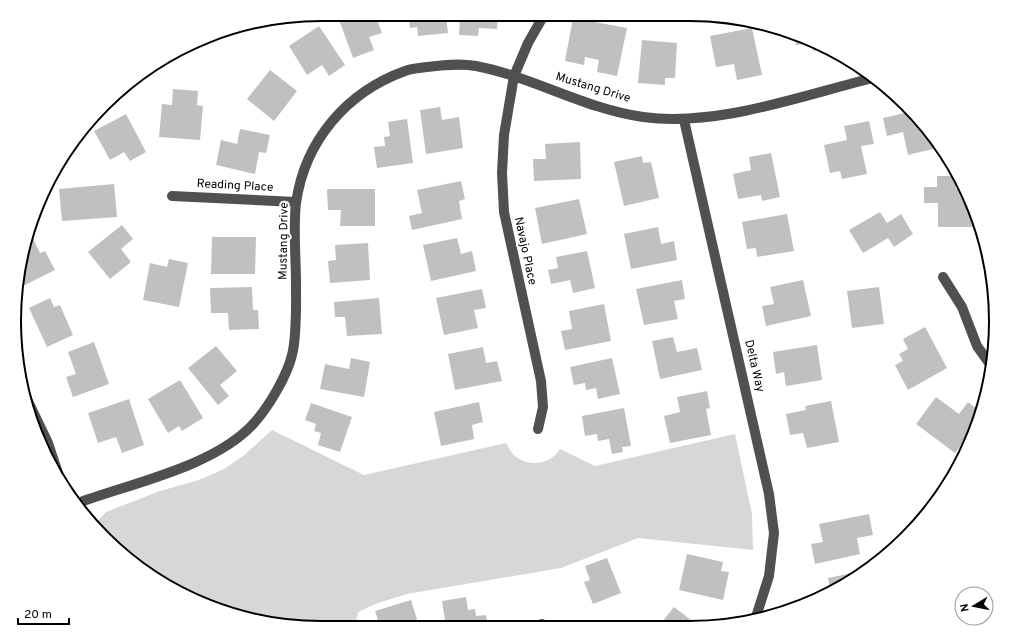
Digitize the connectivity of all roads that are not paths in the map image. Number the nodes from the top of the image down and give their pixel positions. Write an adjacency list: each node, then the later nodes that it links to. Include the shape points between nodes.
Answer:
1 (541, 21): 2 (street, Navajo Place)
2 (514, 76): 4 (street, Mustang Drive, via 610,109 642,116); 6 (street, Mustang Drive, via 474,66 444,65 407,70 369,89 340,110 318,138 306,166); 9 (street, Navajo Place, via 504,135 504,212 541,381 543,407)
3 (867, 80): 4 (street, Mustang Drive, via 729,114)
4 (684, 120): 13 (street, Delta Way, via 770,494 774,533 769,576)
5 (172, 196): 6 (street, Reading Place)
6 (296, 202): 12 (street, Mustang Drive, via 296,311 292,355 274,396 254,423 224,449 184,466)
7 (943, 277): 8 (street, via 962,307 978,346)
8 (986, 358)
9 (538, 429)
10 (42, 430): 11 (street)
11 (51, 451)
12 (81, 502)
13 (758, 613)

